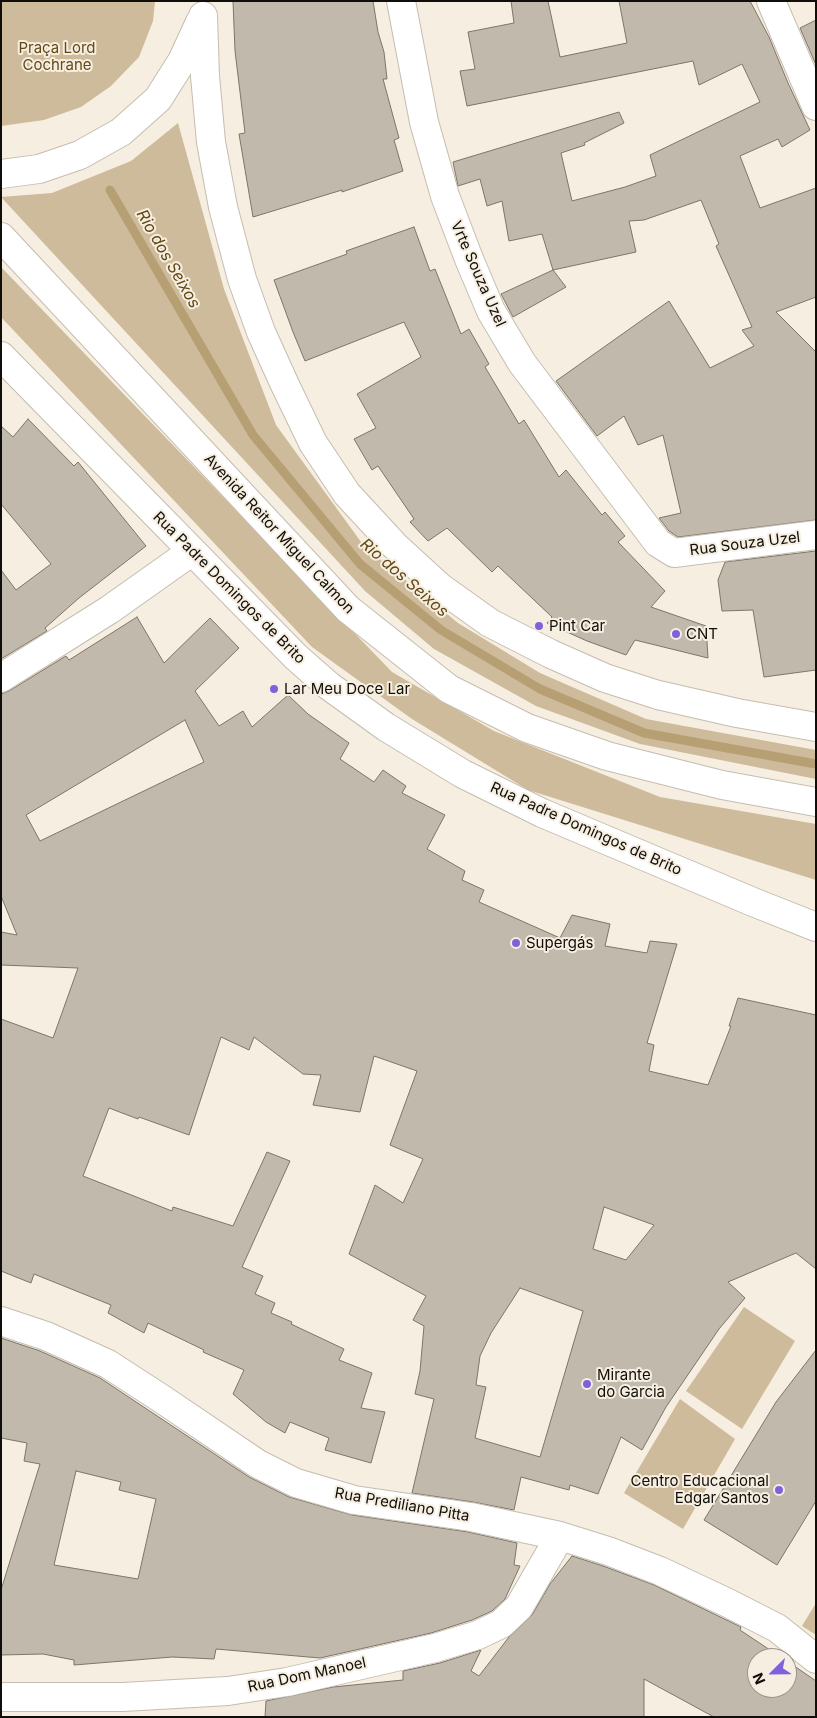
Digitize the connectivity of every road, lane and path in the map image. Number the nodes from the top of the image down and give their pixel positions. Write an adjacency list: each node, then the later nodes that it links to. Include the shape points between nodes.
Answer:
1 (402, 1): 10 (main road, Vrte Souza Uzel, via 424,122 445,196 491,311 522,363 652,536)
2 (771, 1): 4 (main road)
3 (204, 9): 5 (main road, via 182,60 158,99 121,132 72,157 39,168); 12 (main road, via 205,76 211,142 223,207 242,279 285,386 313,442 347,494 395,546 441,588 490,623 551,654 605,678 658,695)
4 (816, 106)
5 (1, 174)
6 (1, 237): 13 (main road, Avenida Reitor Miguel Calmon, via 348,610 450,689 527,728 607,756 722,785)
7 (1, 356): 9 (main road, Rua Padre Domingos de Brito)
8 (816, 535): 10 (main road, Rua Souza Uzel)
9 (191, 552): 11 (main road, via 109,610); 14 (main road, Rua Padre Domingos de Brito, via 282,644 329,686 440,760 542,813)
10 (674, 553)
11 (1, 678)
12 (816, 727)
13 (816, 802)
14 (816, 927)
15 (1, 1321): 16 (main road, Rua Prediliano Pitta, via 46,1336 108,1364 258,1464 296,1483 354,1500 470,1517)
16 (560, 1536): 17 (main road, Rua Prediliano Pitta, via 660,1571 728,1603 776,1628); 18 (main road, Rua Dom Manoel, via 519,1607 500,1624 478,1635 435,1648 287,1682 228,1691 123,1697)
17 (816, 1659)
18 (1, 1698)

